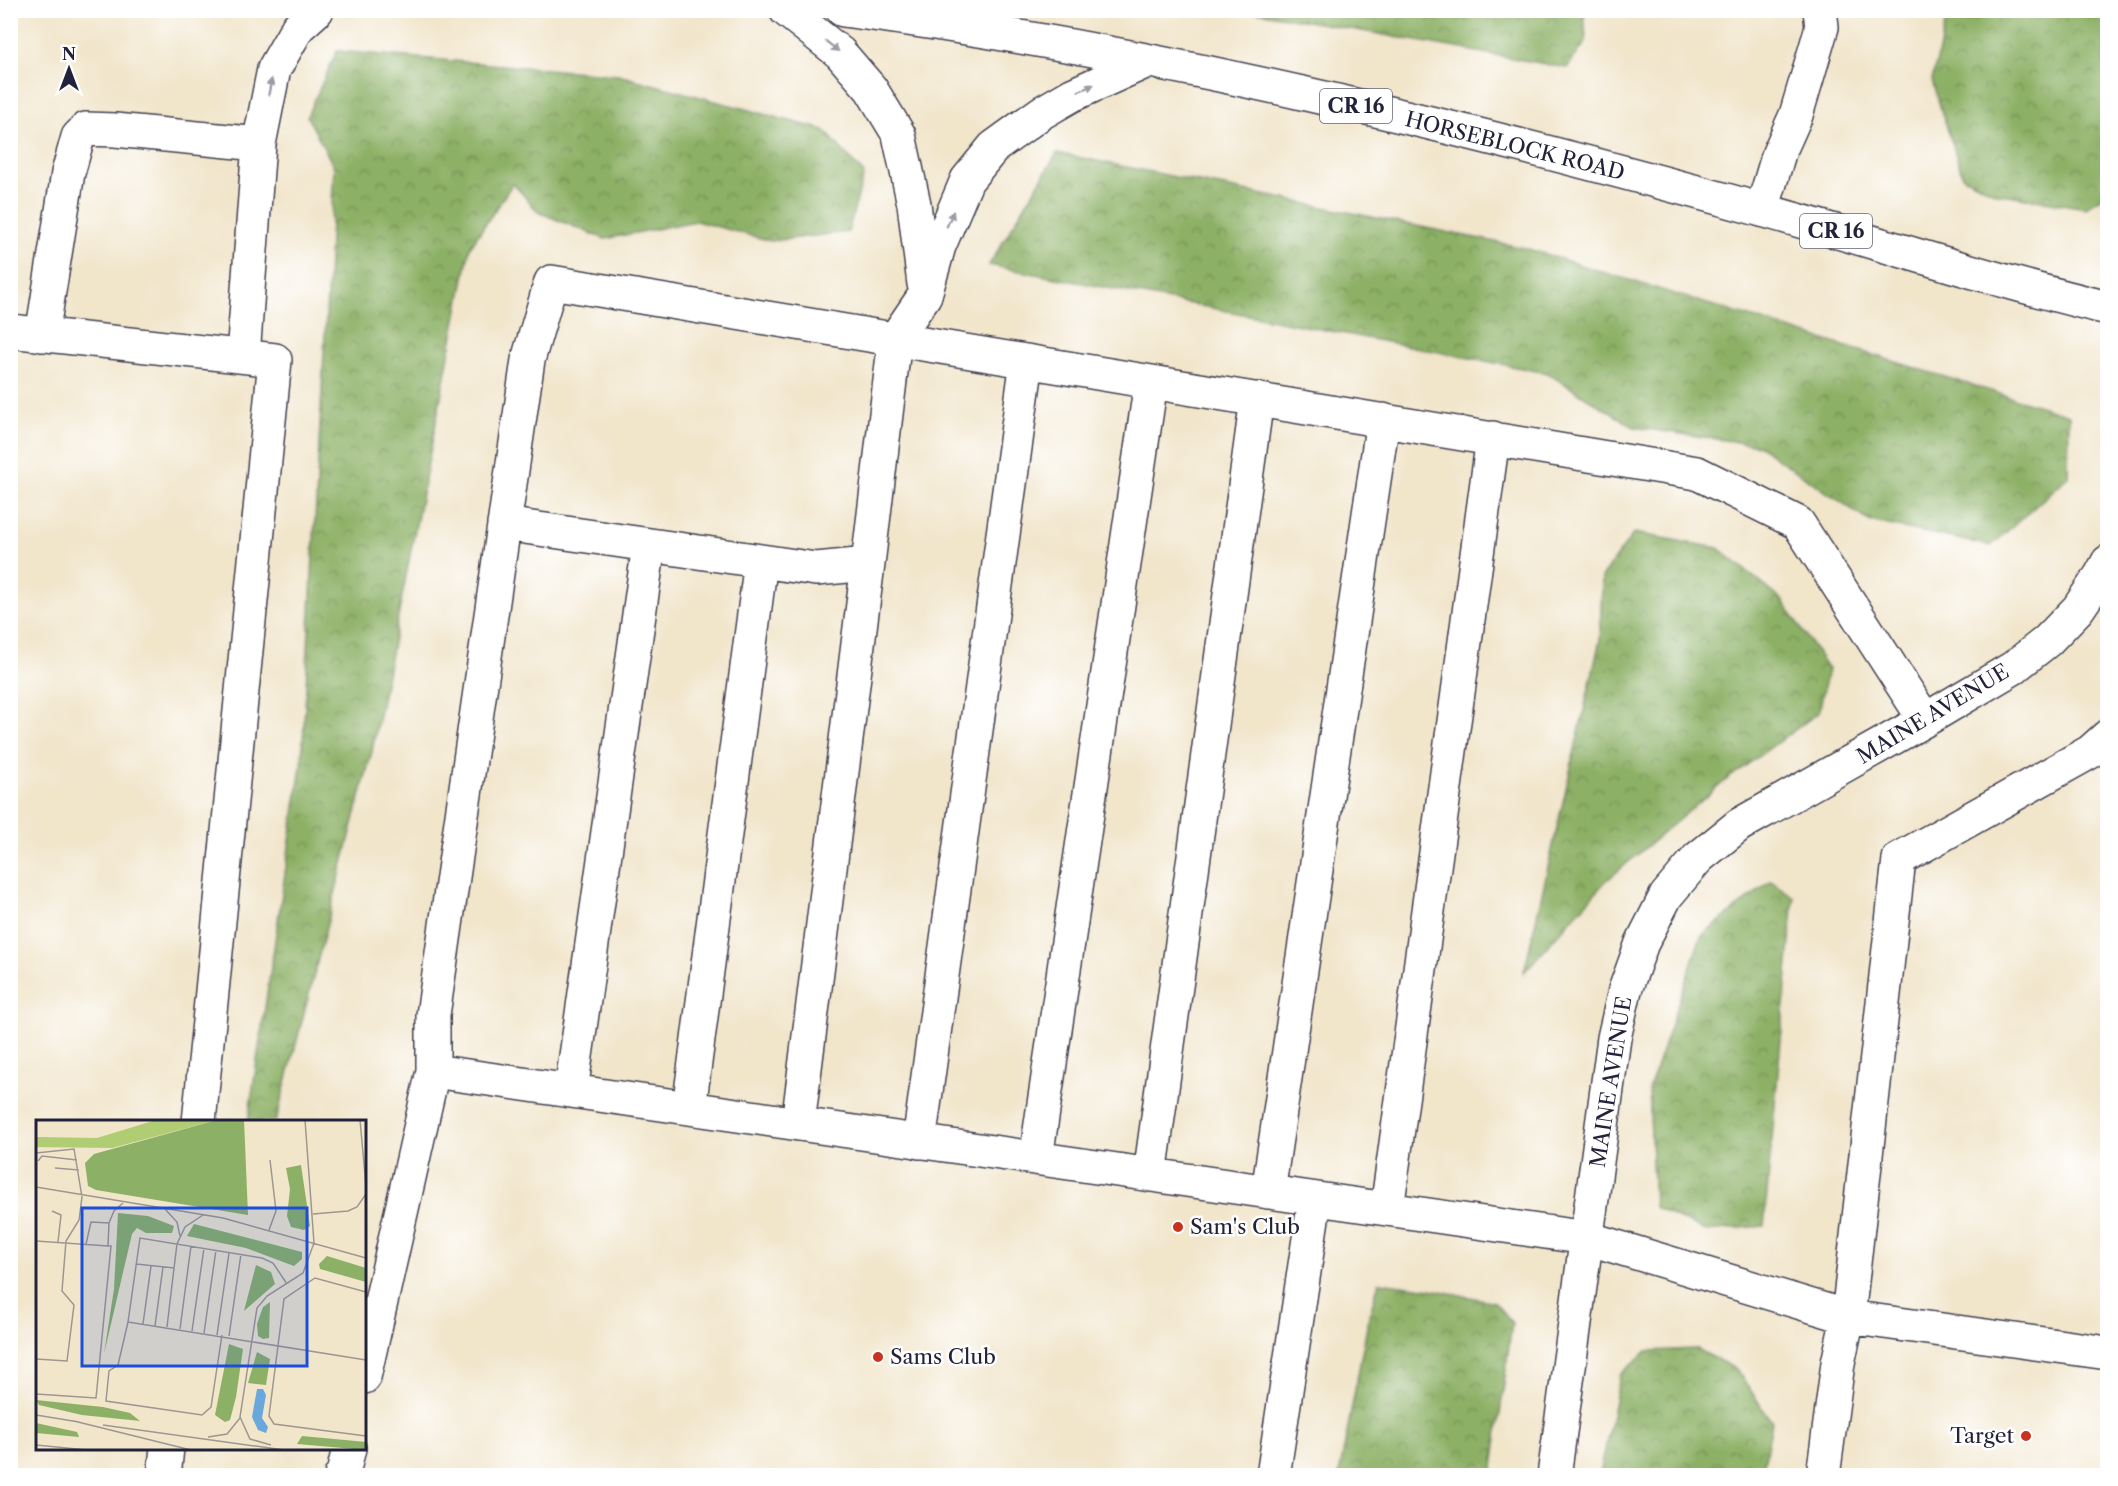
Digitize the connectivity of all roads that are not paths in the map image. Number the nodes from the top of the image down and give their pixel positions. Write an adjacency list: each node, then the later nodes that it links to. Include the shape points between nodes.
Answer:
1 (317, 10): 6 (main road, one-way to 1, via 274,69 298,27)
2 (786, 10): 8 (main road, one-way to 8, via 840,53 871,88 898,135 914,204)
3 (843, 10): 5 (main road, HORSEBLOCK ROAD / CR 16)
4 (1820, 10): 7 (main road, via 1822,27)
5 (1147, 61): 7 (main road, HORSEBLOCK ROAD / CR 16, via 1466,132); 8 (main road, one-way to 5, via 939,246 967,180 994,147 1065,99)
6 (259, 144): 11 (main road, via 86,129 73,149); 13 (main road)
7 (1762, 210): 9 (main road, HORSEBLOCK ROAD / CR 16)
8 (925, 295): 12 (main road)
9 (2108, 308)
10 (10, 331): 11 (main road)
11 (42, 335): 13 (main road)
12 (895, 339): 14 (main road); 19 (main road, via 551,282 528,360); 23 (main road)
13 (243, 356): 29 (main road, via 275,360)
14 (1027, 361): 15 (main road); 31 (main road)
15 (1151, 381): 16 (main road); 32 (main road)
16 (1257, 399): 17 (main road); 33 (main road)
17 (1383, 420): 18 (main road); 34 (main road)
18 (1493, 438): 24 (main road, via 1697,472 1798,523); 36 (main road)
19 (504, 524): 20 (main road); 26 (main road, via 433,1015)
20 (649, 545): 21 (main road); 27 (main road)
21 (761, 561): 23 (main road, via 816,569); 28 (main road)
22 (2108, 562): 24 (main road, MAINE AVENUE, via 2078,609 2047,641 2013,668)
23 (868, 564): 30 (main road)
24 (1925, 720): 37 (main road, MAINE AVENUE, via 1739,825 1698,858 1666,896 1642,943 1625,990 1614,1038)
25 (2108, 736): 38 (main road, via 2090,752 1899,859)
26 (433, 1071): 27 (main road); 40 (main road)
27 (571, 1091): 28 (main road)
28 (688, 1108): 30 (main road)
29 (199, 1120)
30 (798, 1124): 31 (main road)
31 (919, 1142): 32 (main road)
32 (1036, 1158): 33 (main road)
33 (1150, 1175): 34 (main road)
34 (1268, 1192): 35 (main road)
35 (1315, 1199): 36 (main road); 45 (main road)
36 (1387, 1209): 37 (main road)
37 (1587, 1238): 38 (main road); 46 (main road, MAINE AVENUE)
38 (1848, 1317): 39 (main road); 47 (main road)
39 (2108, 1353)
40 (366, 1368)
41 (166, 1450): 43 (main road)
42 (349, 1450): 44 (main road)
43 (164, 1476)
44 (341, 1476)
45 (1273, 1476)
46 (1554, 1476)
47 (1823, 1476)

